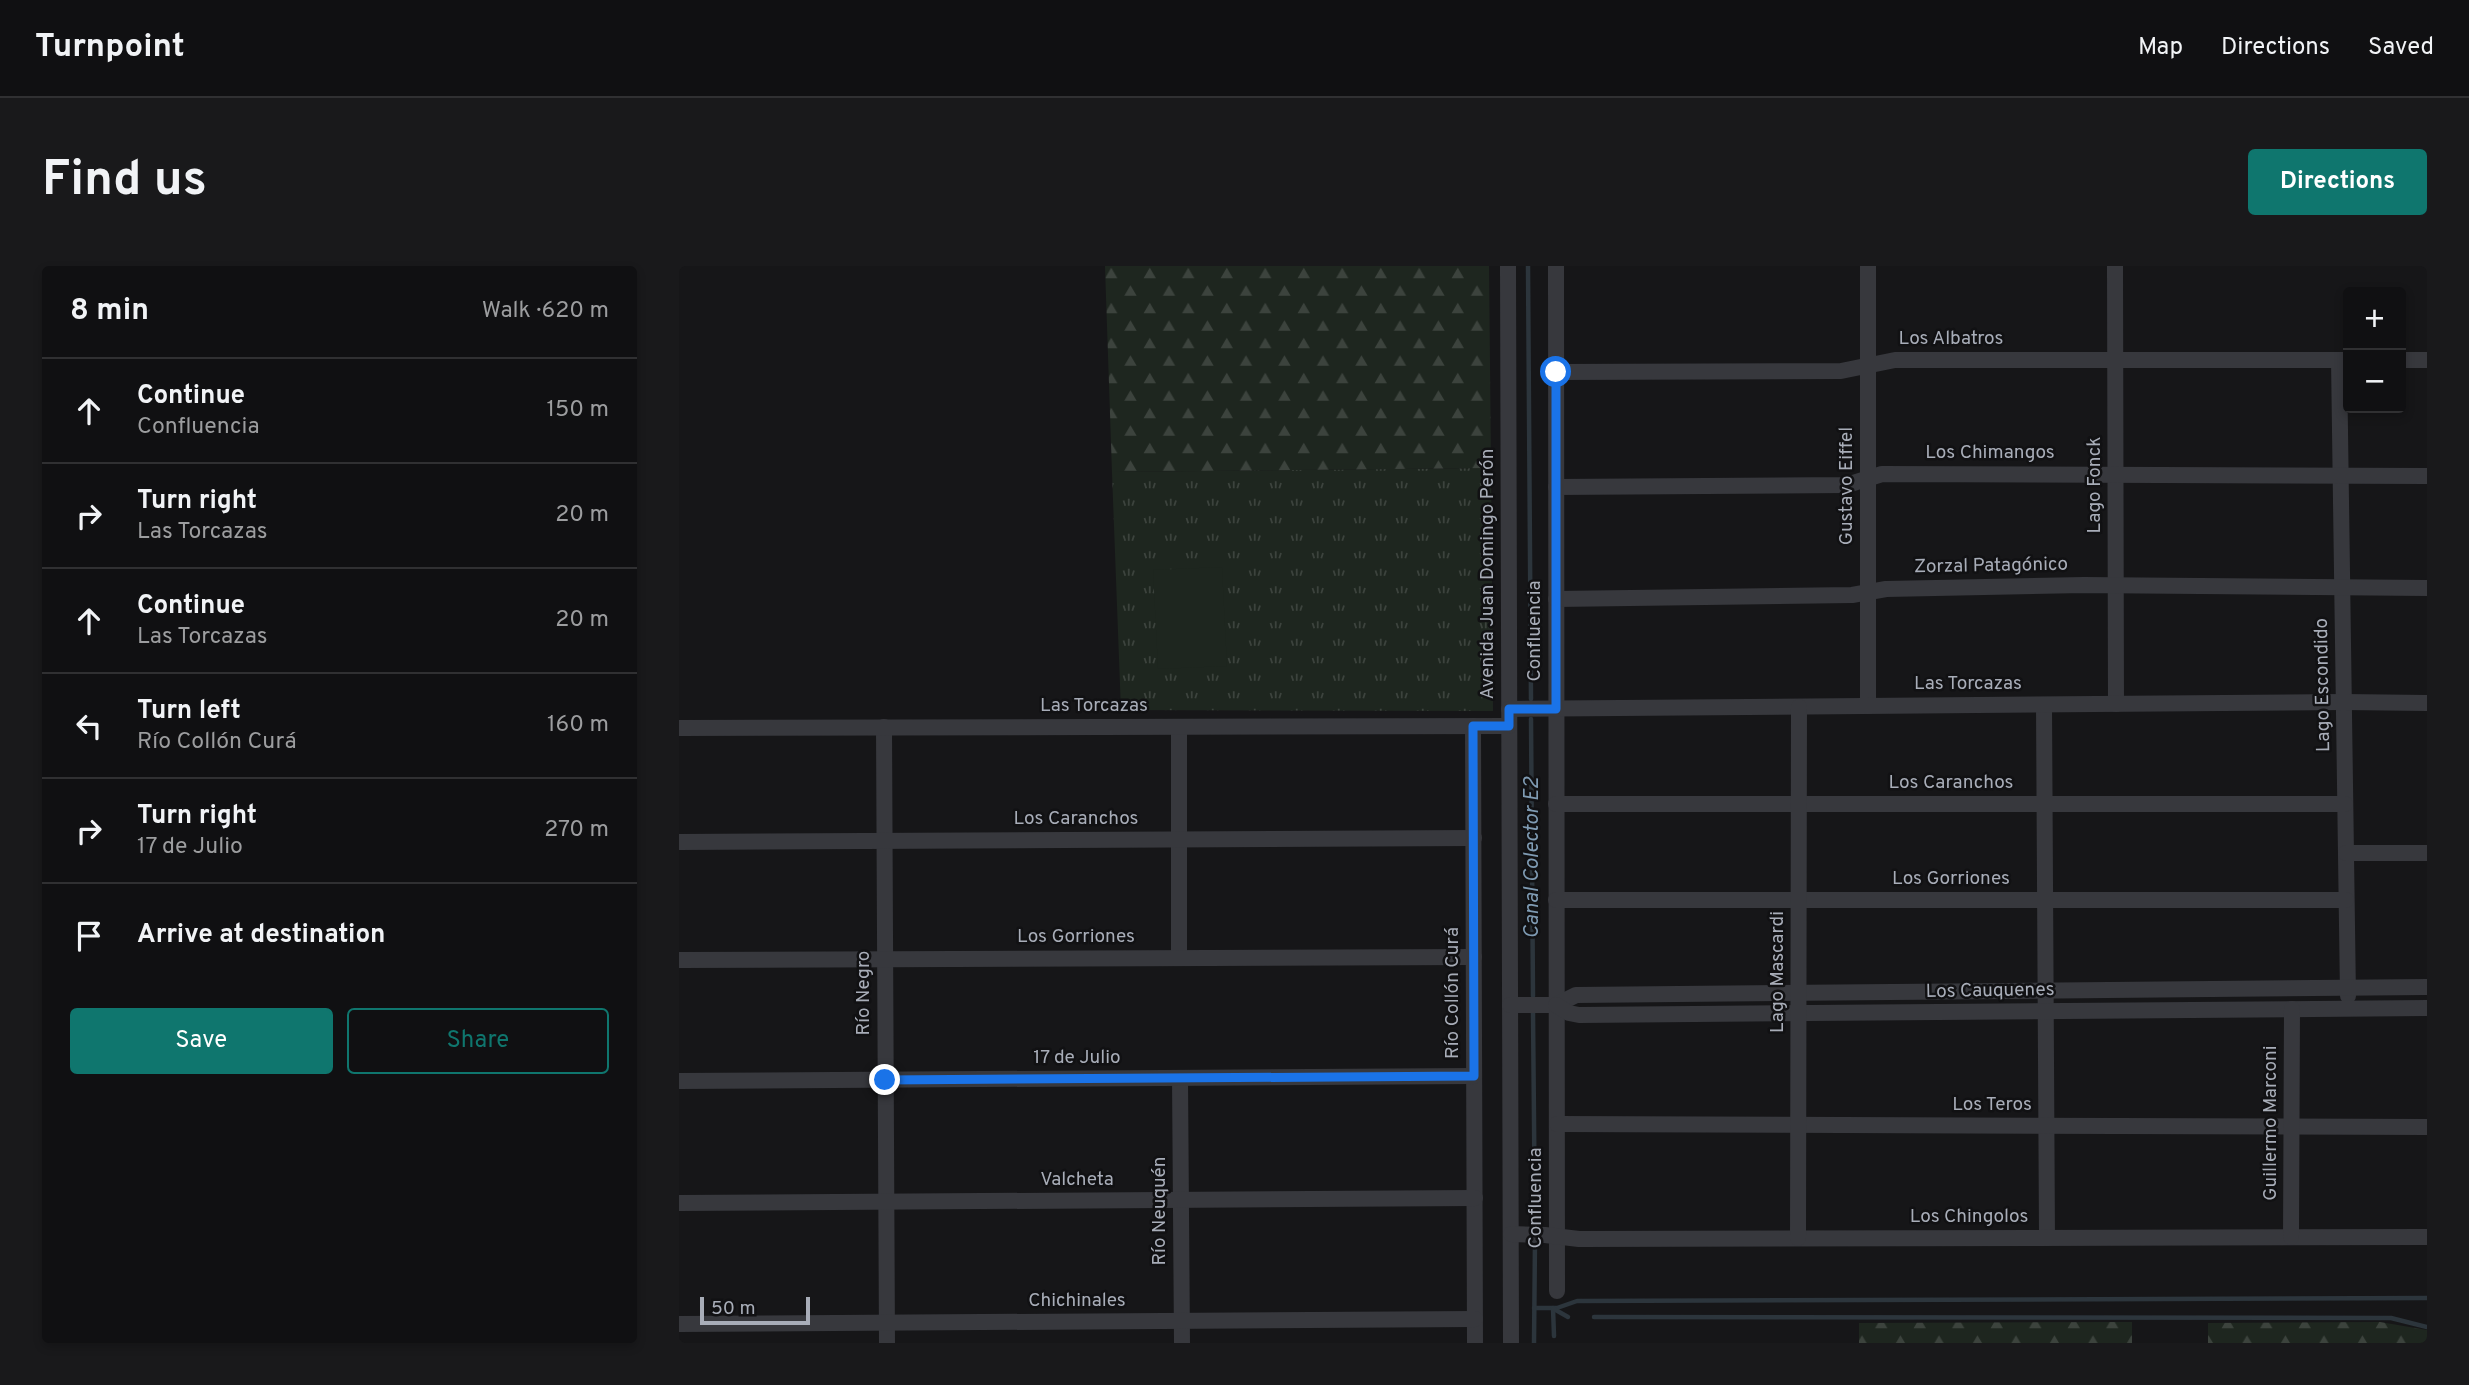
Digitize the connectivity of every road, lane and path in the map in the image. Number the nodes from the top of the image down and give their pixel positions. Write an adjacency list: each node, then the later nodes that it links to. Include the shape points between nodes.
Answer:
1 (1508, 266): 28 (street, Avenida Juan Domingo Perón)
2 (1556, 266): 10 (street, Confluencia)
3 (1868, 266): 9 (street, Gustavo Eiffel)
4 (2115, 266): 5 (street, Lago Fonck)
5 (2116, 360): 6 (street, Los Albatros); 9 (street, Los Albatros, via 1895,360); 12 (street, Lago Fonck)
6 (2343, 360)
7 (2406, 360): 8 (street)
8 (2427, 360)
9 (1868, 366): 10 (street, Los Albatros, via 1841,371); 15 (street, Gustavo Eiffel)
10 (1556, 372): 16 (street, Confluencia)
11 (2343, 398): 13 (street, Lago Escondido)
12 (2116, 475): 13 (street, Los Chimangos); 15 (street, Los Chimangos, via 1882,474); 17 (street, Lago Fonck)
13 (2341, 475): 14 (street, Los Chimangos); 18 (street, Lago Escondido)
14 (2427, 476)
15 (1868, 478): 16 (street, Los Chimangos, via 1847,485); 20 (street, Gustavo Eiffel)
16 (1556, 487): 21 (street, Confluencia)
17 (2116, 585): 18 (street, Zorzal Patagónico); 20 (street, Zorzal Patagónico); 24 (street, Lago Fonck)
18 (2342, 587): 19 (street, Zorzal Patagónico); 22 (street, Lago Escondido)
19 (2427, 588)
20 (1868, 593): 21 (street, Zorzal Patagónico); 27 (street, Gustavo Eiffel)
21 (1556, 599): 29 (street, Confluencia)
22 (2344, 702): 23 (street, Las Torcazas); 24 (street, Las Torcazas); 38 (street, Lago Escondido)
23 (2427, 703)
24 (2116, 704): 25 (street, Las Torcazas)
25 (2044, 705): 27 (street, Las Torcazas); 37 (street)
26 (1799, 706): 27 (street, Las Torcazas); 29 (street, Las Torcazas); 36 (street, Lago Mascardi)
27 (1868, 706)
28 (1509, 709): 29 (street, Las Torcazas); 31 (street, Avenida Juan Domingo Perón)
29 (1556, 709): 35 (street, Confluencia)
30 (1473, 726): 31 (street, Las Torcazas); 33 (street, Las Torcazas); 39 (street, Río Collón Curá)
31 (1509, 726): 57 (street, Avenida Juan Domingo Perón)
32 (884, 727): 33 (street, Las Torcazas); 34 (street, Las Torcazas); 41 (street, Río Negro)
33 (1179, 727): 40 (street)
34 (679, 728)
35 (1556, 804): 36 (street, Los Caranchos); 45 (street, Confluencia)
36 (1799, 804): 37 (street, Los Caranchos); 46 (street, Lago Mascardi)
37 (2045, 804): 38 (street, Los Caranchos); 47 (street)
38 (2345, 804): 43 (street, Lago Escondido)
39 (1474, 838): 40 (street, Los Caranchos); 49 (street, Río Collón Curá)
40 (1179, 840): 41 (street, Los Caranchos); 50 (street)
41 (884, 841): 42 (street, Los Caranchos); 51 (street, Río Negro)
42 (679, 842)
43 (2346, 853): 44 (street); 48 (street, Lago Escondido)
44 (2427, 853)
45 (1556, 900): 46 (street, Los Gorriones); 58 (street, Confluencia)
46 (1799, 900): 47 (street, Los Gorriones); 56 (street, Lago Mascardi)
47 (2045, 900): 48 (street, Los Gorriones); 55 (street)
48 (2346, 900): 54 (street, Lago Escondido)
49 (1474, 957): 50 (street, Los Gorriones); 64 (street, Río Collón Curá)
50 (1179, 958): 51 (street, Los Gorriones)
51 (885, 959): 52 (street, Los Gorriones); 66 (street, Río Negro)
52 (679, 960)
53 (2427, 987): 54 (street, Los Cauquenes)
54 (2348, 988): 55 (street, Los Cauquenes); 61 (street, Lago Escondido)
55 (2046, 991): 56 (street, Los Cauquenes); 62 (street)
56 (1798, 993): 58 (street, Los Cauquenes, via 1576,995); 63 (street, Lago Mascardi)
57 (1510, 1005): 58 (street, Los Cauquenes); 77 (street, Avenida Juan Domingo Perón)
58 (1556, 1005): 63 (street, Los Cauquenes, via 1579,1015); 68 (street, Confluencia)
59 (2427, 1008): 61 (street, Los Cauquenes)
60 (2292, 1009): 61 (street, Los Cauquenes); 62 (street, Los Cauquenes); 71 (street, Guillermo Marconi)
61 (2348, 1009)
62 (2046, 1011): 63 (street, Los Cauquenes); 70 (street)
63 (1798, 1013): 69 (street, Lago Mascardi)
64 (1474, 1076): 65 (street, 17 de Julio); 73 (street, Río Collón Curá)
65 (1180, 1078): 66 (street, 17 de Julio); 74 (street, Río Neuquén)
66 (885, 1080): 67 (street, 17 de Julio); 75 (street, Río Negro)
67 (679, 1081)
68 (1557, 1124): 69 (street, Los Teros); 78 (street, Confluencia)
69 (1798, 1125): 70 (street, Los Teros); 81 (street, Lago Mascardi)
70 (2047, 1126): 71 (street, Los Teros); 82 (street)
71 (2292, 1127): 72 (street, Los Teros); 79 (street, Guillermo Marconi)
72 (2427, 1127)
73 (1475, 1198): 74 (street, Valcheta); 84 (street, Río Collón Curá)
74 (1181, 1200): 75 (street, Valcheta); 85 (street, Río Neuquén)
75 (886, 1202): 76 (street, Valcheta); 86 (street, Río Negro)
76 (679, 1203)
77 (1511, 1234): 78 (street, Los Chingolos); 91 (street, Avenida Juan Domingo Perón)
78 (1557, 1236): 81 (street, Los Chingolos); 83 (street, Confluencia)
79 (2291, 1237): 80 (street, Los Chingolos); 82 (street, Los Chingolos)
80 (2427, 1237)
81 (1798, 1238): 82 (street, Los Chingolos)
82 (2047, 1238)
83 (1557, 1291)
84 (1475, 1319): 85 (street, Chichinales); 90 (street, Río Collón Curá)
85 (1182, 1321): 86 (street, Chichinales); 89 (street, Río Neuquén)
86 (887, 1323): 87 (street, Chichinales); 88 (street, Río Negro)
87 (679, 1324)
88 (887, 1343)
89 (1182, 1343)
90 (1475, 1343)
91 (1511, 1343)

